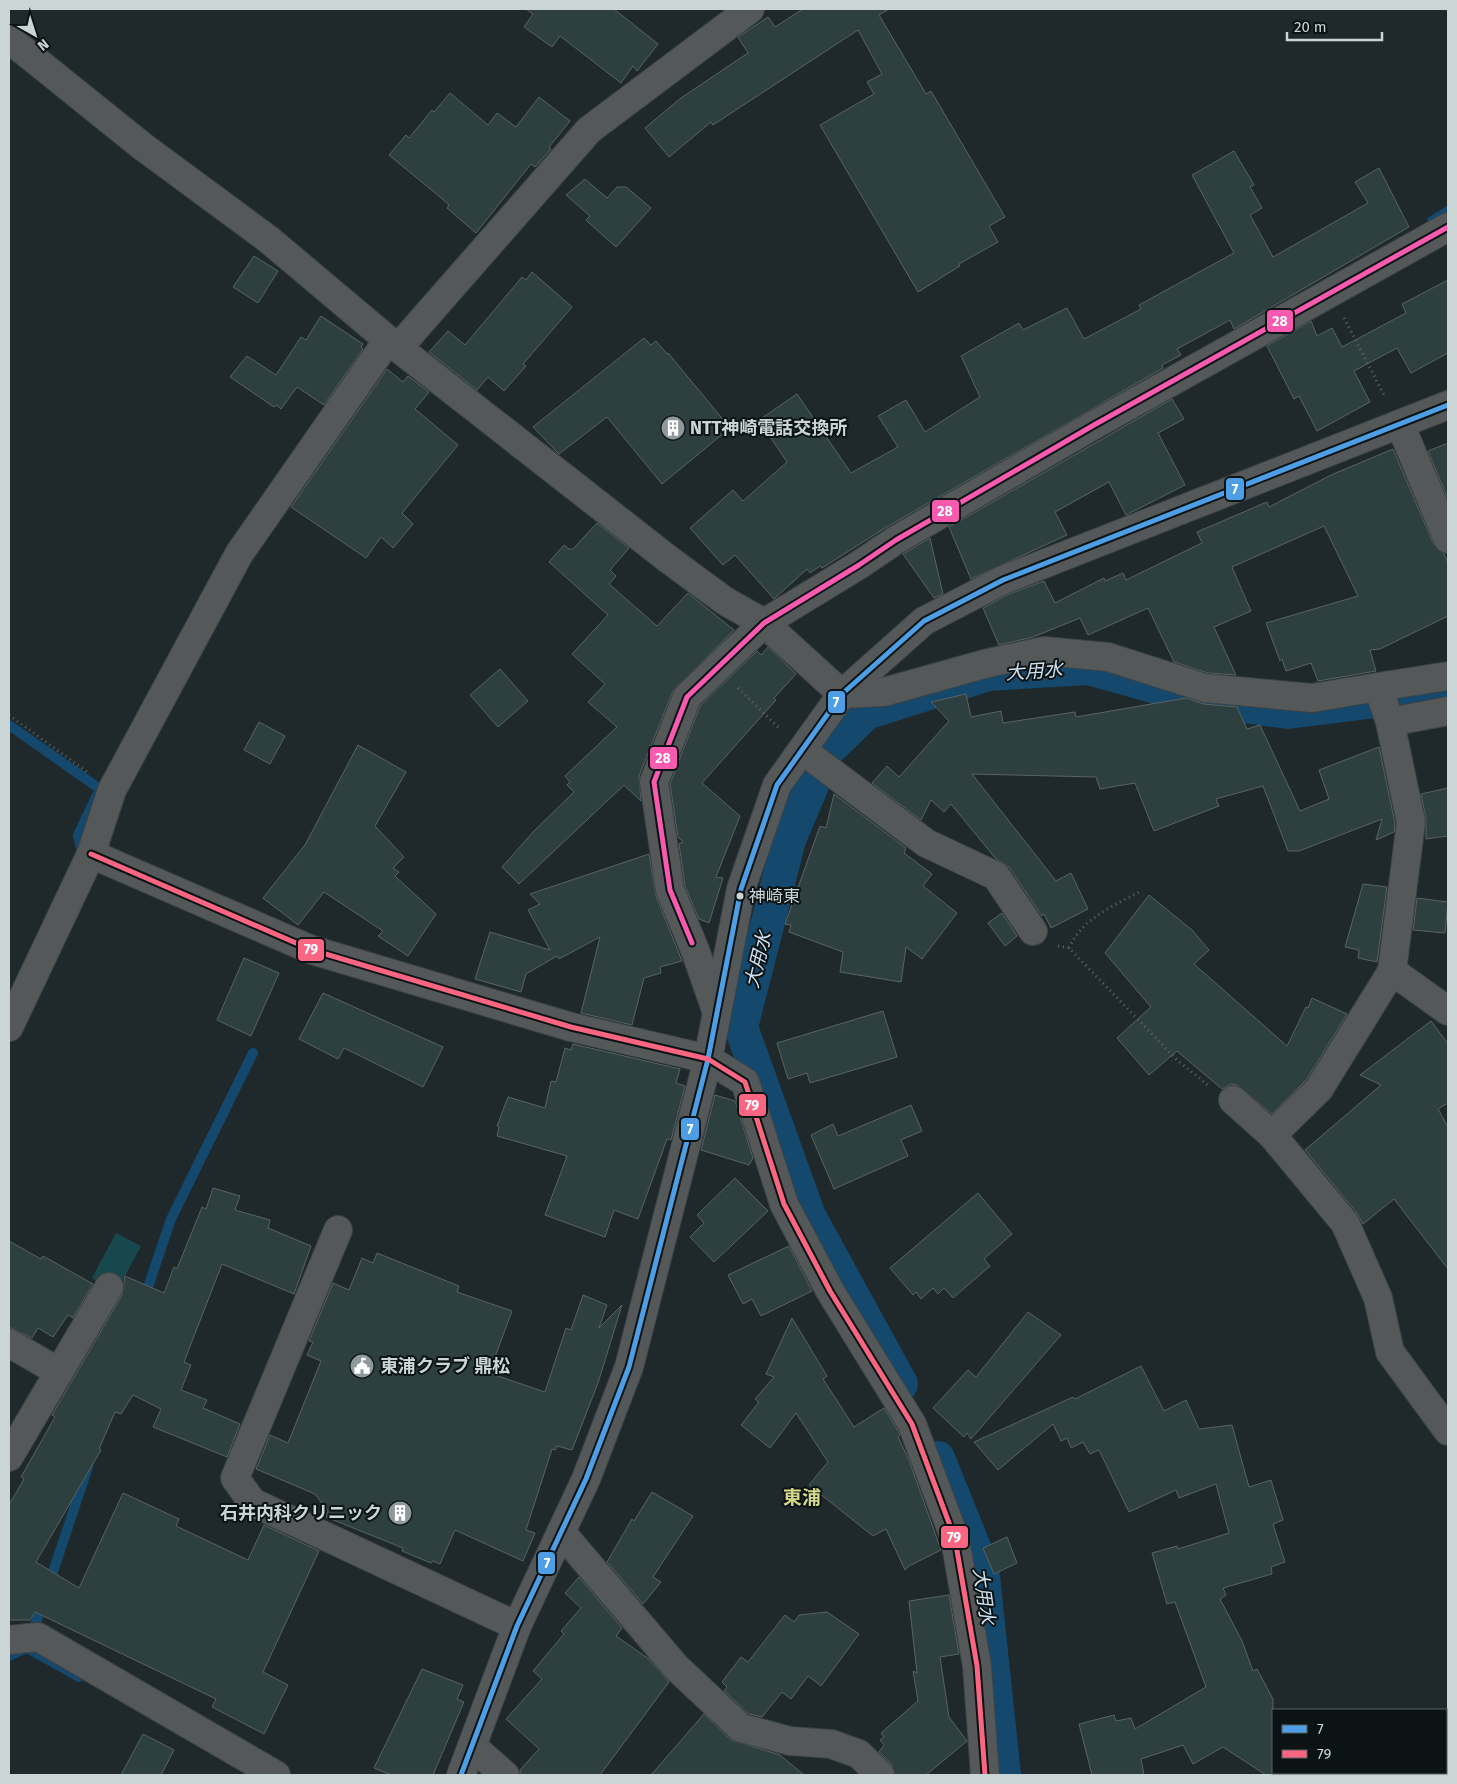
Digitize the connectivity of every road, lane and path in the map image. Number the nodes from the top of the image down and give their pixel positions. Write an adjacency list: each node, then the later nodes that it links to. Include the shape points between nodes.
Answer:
1 (750, 9): 5 (street, via 589,130)
2 (9, 39): 5 (street, via 142,146 268,239)
3 (1448, 227): 4 (street)
4 (1332, 294): 7 (path); 9 (street, via 1094,425 896,540)
5 (387, 346): 9 (street, via 725,601); 17 (street, via 239,554)
6 (1448, 405): 7 (street)
7 (1400, 424): 8 (street); 12 (street, via 1003,580 924,621)
8 (1448, 539)
9 (764, 623): 10 (street); 12 (street)
10 (717, 669): 16 (path); 23 (street, via 688,697 654,782 670,890)
11 (1448, 676): 13 (street)
12 (842, 694): 13 (street, via 884,692 1044,651 1108,657 1206,688); 16 (street)
13 (1384, 703): 14 (street); 22 (street, via 1411,822)
14 (1448, 710)
15 (9, 715): 17 (path)
16 (817, 760): 20 (street, via 926,843 996,876); 23 (street, via 777,785 741,889)
17 (112, 790): 18 (street)
18 (91, 854): 25 (street); 26 (street, via 312,950 571,1027)
19 (1141, 891): 21 (path, via 1088,921 1075,934)
20 (1033, 932): 21 (path, via 1048,945)
21 (1069, 948): 27 (path, via 1177,1060 1216,1091)
22 (1392, 971): 24 (street); 28 (street, via 1319,1089)
23 (716, 1010): 26 (street)
24 (1448, 1011)
25 (9, 1027)
26 (708, 1059): 35 (street, via 629,1366 586,1479); 43 (street, via 745,1082 784,1204 830,1291 912,1424 955,1540 977,1666)
27 (1233, 1100): 28 (street)
28 (1272, 1135): 33 (street, via 1345,1223 1378,1298 1390,1352)
29 (338, 1230): 36 (street, via 235,1478 252,1502)
30 (109, 1287): 32 (street)
31 (9, 1343): 32 (street)
32 (59, 1372): 34 (street)
33 (1448, 1431)
34 (9, 1457)
35 (561, 1532): 36 (street); 42 (street, via 676,1667 741,1728 790,1741 831,1744 859,1754)
36 (517, 1626): 38 (street)
37 (9, 1640): 39 (street, via 38,1637)
38 (472, 1746): 40 (street); 41 (street)
39 (276, 1775)
40 (461, 1775)
41 (505, 1775)
42 (880, 1775)
43 (985, 1775)

